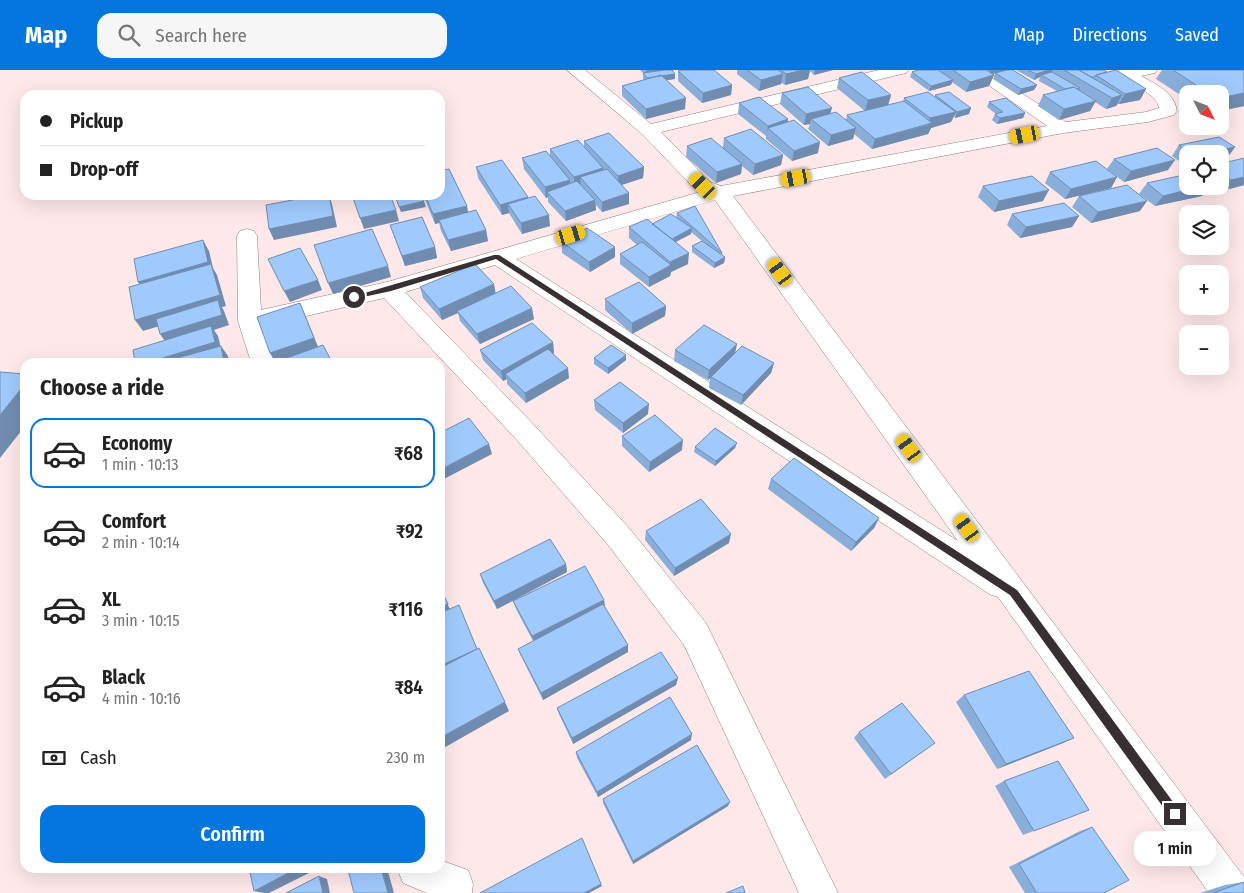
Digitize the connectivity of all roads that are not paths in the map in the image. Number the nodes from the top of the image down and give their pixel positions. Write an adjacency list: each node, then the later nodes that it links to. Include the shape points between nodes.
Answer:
1 (900, 70): 7 (street)
2 (975, 70): 6 (street)
3 (1149, 70): 5 (street)
4 (581, 71): 7 (street)
5 (1121, 72): 6 (street, via 1156,91 1167,102 1168,111)
6 (1063, 128): 8 (street)
7 (648, 130): 8 (street, via 703,186)
8 (720, 192): 10 (street); 14 (street)
9 (247, 236): 12 (street)
10 (496, 256): 11 (street); 14 (street)
11 (389, 289): 12 (street); 17 (street, via 619,536 696,634)
12 (250, 321): 13 (street)
13 (262, 358)
14 (1014, 592): 18 (street)
15 (424, 873): 16 (street, via 454,884)
16 (453, 893)
17 (819, 893)
18 (1232, 893)

